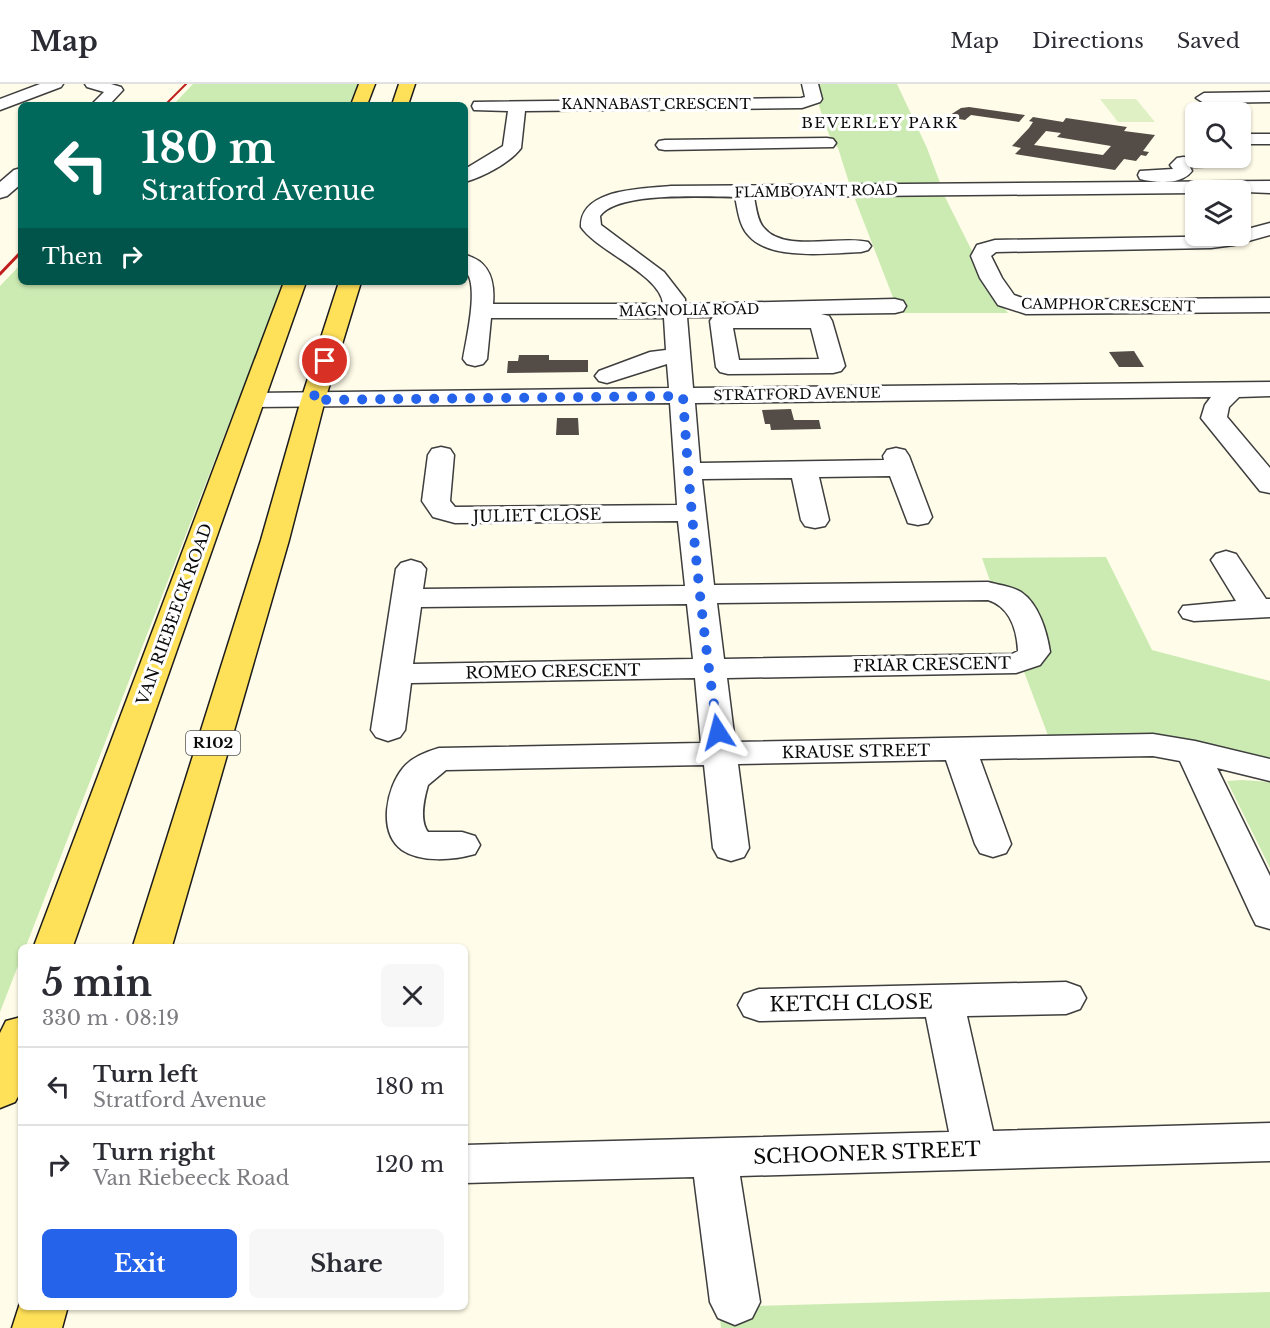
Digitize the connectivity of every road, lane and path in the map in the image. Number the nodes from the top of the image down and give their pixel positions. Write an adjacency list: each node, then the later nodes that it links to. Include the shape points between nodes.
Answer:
1 (55, 84): 9 (street)
2 (93, 84): 12 (street, via 115,90)
3 (367, 84): 13 (main road)
4 (407, 84): 14 (main road)
5 (562, 84): 17 (street)
6 (810, 84): 18 (street, KANNABAST CRESCENT, via 814,99 802,103)
7 (1190, 84): 11 (street)
8 (0, 90): 9 (street)
9 (34, 92): 16 (street)
10 (1270, 97): 11 (street)
11 (1204, 98): 15 (street)
12 (102, 102)
13 (360, 102)
14 (401, 102)
15 (1208, 102)
16 (0, 105)
17 (564, 105): 18 (street, KANNABAST CRESCENT); 20 (street, KANNABAST CRESCENT)
18 (659, 105): 24 (street)
19 (480, 106): 20 (street, KANNABAST CRESCENT)
20 (517, 106): 27 (street, via 512,148)
21 (1251, 139): 22 (street)
22 (1270, 139)
23 (827, 143): 24 (street)
24 (665, 145): 30 (street)
25 (1185, 162): 28 (street, via 1179,165 1183,171 1178,175)
26 (1221, 168): 31 (street)
27 (468, 174)
28 (1144, 175)
29 (18, 177): 35 (street)
30 (669, 177): 36 (street, FLAMBOYANT ROAD); 46 (street, FLAMBOYANT ROAD, via 639,195 609,201 590,213 588,219 599,234 656,274 671,293)
31 (1230, 180)
32 (1270, 187): 33 (street, FLAMBOYANT ROAD)
33 (1251, 189)
34 (1185, 190): 36 (street, FLAMBOYANT ROAD)
35 (0, 192)
36 (743, 192): 39 (street, via 752,226 764,239 793,246)
37 (1251, 204): 38 (street)
38 (1264, 217): 43 (street, CAMPHOR CRESCENT, via 1234,239 995,246 984,249 981,256 1006,300 1026,307)
39 (861, 246)
40 (468, 263): 45 (street, via 483,279)
41 (294, 285): 58 (main road, VAN RIEBEECK ROAD)
42 (349, 285): 59 (main road, R102)
43 (1270, 305)
44 (895, 306): 46 (street, MAGNOLIA ROAD)
45 (482, 311): 46 (street, MAGNOLIA ROAD); 49 (street)
46 (677, 311): 48 (street, FLAMBOYANT ROAD)
47 (725, 348): 48 (street); 50 (street, via 728,367); 50 (street, via 721,321 820,321 833,366)
48 (680, 353): 51 (street); 55 (street, FLAMBOYANT ROAD)
49 (475, 359)
50 (822, 366): 53 (street)
51 (607, 376): 54 (street); 57 (street, via 506,376 491,383)
52 (1270, 389): 53 (street, STRATFORD AVENUE)
53 (827, 394): 55 (street, STRATFORD AVENUE)
54 (632, 396): 55 (street, STRATFORD AVENUE); 57 (street, STRATFORD AVENUE)
55 (683, 396): 61 (street, FLAMBOYANT ROAD)
56 (1227, 396): 63 (street, via 1217,405 1214,418)
57 (483, 398): 59 (street, STRATFORD AVENUE)
58 (253, 400): 59 (street, STRATFORD AVENUE); 82 (main road, VAN RIEBEECK ROAD)
59 (313, 400): 83 (main road, R102, via 272,551)
60 (441, 455): 64 (street, JULIET CLOSE, via 436,501 438,508 455,515)
61 (689, 471): 62 (street); 64 (street, FLAMBOYANT ROAD)
62 (804, 471): 65 (street, via 898,462); 66 (street)
63 (1270, 486)
64 (691, 513): 68 (street, FLAMBOYANT ROAD)
65 (918, 517)
66 (815, 520)
67 (1226, 560): 69 (street)
68 (701, 596): 71 (street, FLAMBOYANT ROAD); 71 (street, FRIAR CRESCENT, via 988,591 1011,599 1020,608 1034,642 1029,658 1016,663); 72 (street, via 410,584)
69 (1263, 608): 70 (street)
70 (1194, 612)
71 (708, 668): 72 (street, ROMEO CRESCENT); 76 (street, FLAMBOYANT ROAD)
72 (397, 674): 73 (street)
73 (388, 730)
74 (959, 748): 75 (street, KRAUSE STREET, via 1153,745); 76 (street, KRAUSE STREET); 79 (street)
75 (1195, 752): 77 (street, KRAUSE STREET); 81 (street)
76 (722, 753): 78 (street, KRAUSE STREET, via 439,759 412,780 406,833 425,845); 80 (street, FLAMBOYANT ROAD)
77 (1270, 770)
78 (462, 844)
79 (993, 844)
80 (732, 848)
81 (1270, 915)
82 (53, 944)
83 (153, 944)
84 (1066, 998): 85 (street, KETCH CLOSE)
85 (943, 1000): 86 (street, KETCH CLOSE); 90 (street, KETCH CLOSE)
86 (759, 1005)
87 (18, 1045): 88 (main road)
88 (8, 1086)
89 (1270, 1142): 90 (street, SCHOONER STREET)
90 (975, 1149): 91 (street, SCHOONER STREET)
91 (714, 1157): 92 (street, SCHOONER STREET); 93 (street)
92 (468, 1164)
93 (735, 1302)
94 (42, 1310): 95 (main road)
95 (37, 1328)

